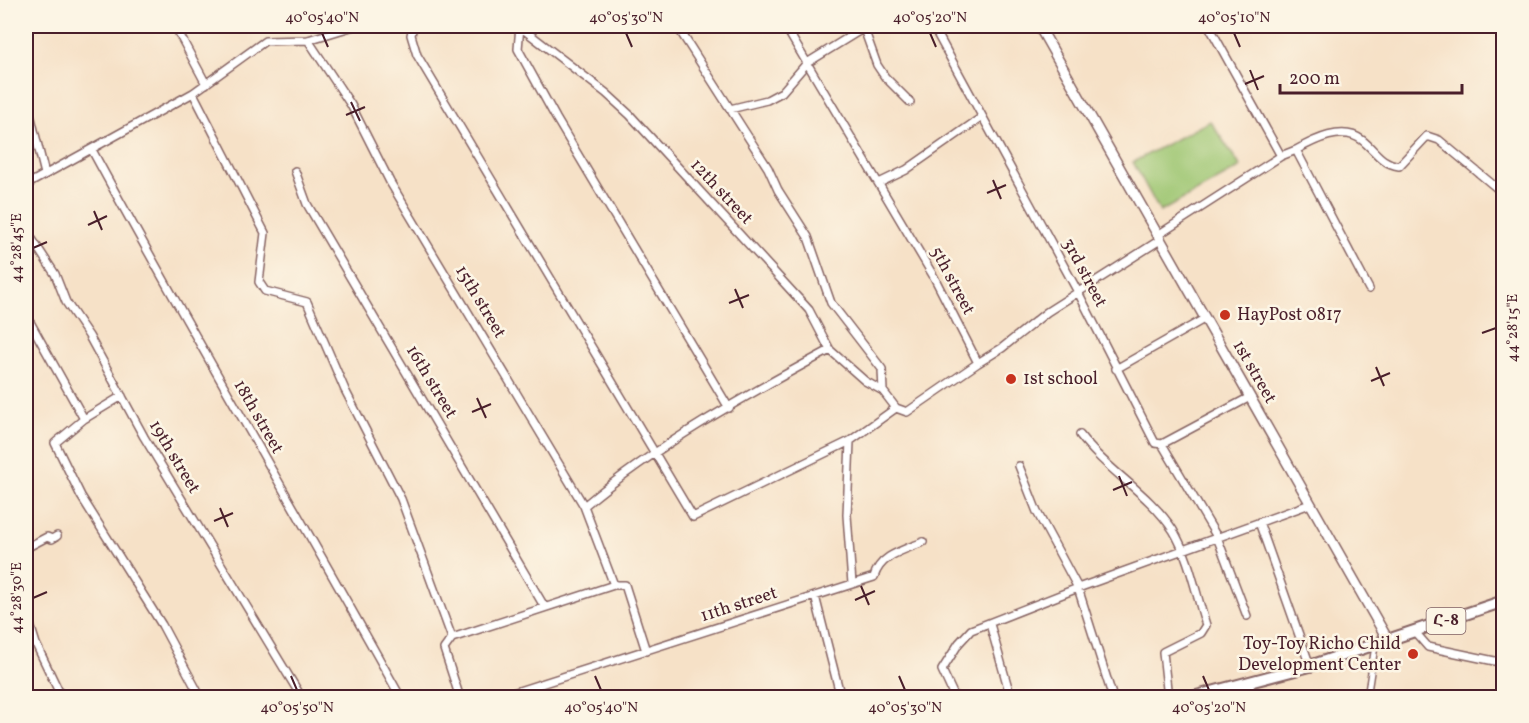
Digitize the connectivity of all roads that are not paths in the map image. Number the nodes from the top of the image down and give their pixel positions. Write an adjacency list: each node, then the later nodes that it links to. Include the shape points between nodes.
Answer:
1 (175, 26): 15 (street)
2 (354, 26): 13 (street)
3 (413, 26): 47 (street, via 411,35 417,55)
4 (437, 26): 5 (street)
5 (447, 26)
6 (520, 26): 35 (street, 12th street, via 630,115 809,310); 41 (street, via 518,49)
7 (677, 26): 19 (street)
8 (785, 26): 14 (street, 5th street)
9 (865, 26): 14 (street); 18 (street, via 877,65)
10 (933, 26): 20 (street, 3rd street)
11 (1039, 26): 30 (main road, 1st street)
12 (1209, 26): 23 (street)
13 (308, 40): 15 (street, via 265,41); 50 (street, 15th street, via 351,105 390,182)
14 (807, 63): 19 (street, via 782,92); 26 (street, 5th street)
15 (206, 84): 16 (street)
16 (193, 93): 21 (street); 67 (street, via 265,233 260,282 266,291 307,302 345,390 401,499)
17 (26, 98): 25 (street)
18 (910, 102)
19 (730, 109): 38 (street, via 808,237 831,303 882,369)
20 (982, 117): 26 (street, via 906,170); 32 (street, 3rd street)
21 (92, 150): 25 (street); 77 (street, 18th street)
22 (1296, 150): 23 (street); 28 (street, via 1332,135 1350,133 1387,164 1399,166 1426,136 1439,140); 31 (street)
23 (1281, 156): 30 (street)
24 (295, 171): 62 (street, 16th street, via 307,204)
25 (45, 174): 27 (street)
26 (879, 183): 36 (street, 5th street)
27 (26, 184)
28 (1503, 194)
29 (26, 230): 39 (street, 19th street, via 55,274 66,302)
30 (1159, 238): 32 (street); 34 (main road, 1st street)
31 (1369, 289)
32 (1078, 292): 36 (street); 37 (street, 3rd street)
33 (26, 315): 43 (street)
34 (1204, 319): 37 (street); 40 (main road, 1st street)
35 (830, 350): 38 (street, 12th street, via 865,381); 41 (street)
36 (978, 363): 42 (street, via 907,412)
37 (1116, 369): 46 (street, 3rd street, via 1155,443)
38 (883, 391): 42 (street)
39 (122, 396): 43 (street); 76 (street, 19th street)
40 (1250, 397): 46 (street); 49 (main road, 1st street)
41 (729, 408): 47 (street)
42 (896, 408): 45 (street)
43 (84, 419): 75 (street, via 54,443 81,496 162,625)
44 (1080, 435): 56 (street, via 1092,451 1160,513)
45 (850, 441): 47 (street, via 693,518); 57 (street, via 847,515)
46 (1162, 444): 53 (street)
47 (653, 453): 50 (street)
48 (1019, 466): 59 (street, via 1037,512)
49 (1310, 504): 51 (street); 68 (main road, 1st street)
50 (584, 506): 58 (street, 15th street)
51 (1259, 522): 53 (street); 72 (street)
52 (57, 536): 55 (street)
53 (1217, 537): 56 (street); 64 (street)
54 (923, 542): 57 (street, 11th street, via 882,560 874,577)
55 (26, 548)
56 (1182, 550): 59 (street); 84 (street, via 1206,625 1201,633 1163,652)
57 (852, 584): 60 (street, 11th street)
58 (614, 585): 62 (street); 70 (street, via 625,585)
59 (1078, 588): 65 (street); 83 (street)
60 (815, 596): 70 (street, 11th street); 80 (street)
61 (1503, 601): 66 (main road, Հ-8)
62 (544, 606): 67 (street)
63 (26, 614): 74 (street)
64 (1246, 616)
65 (990, 624): 81 (street, via 971,630 942,670); 82 (street)
66 (1415, 632): 68 (main road, Հ-8); 71 (street, via 1428,647)
67 (452, 638): 78 (street, via 444,649)
68 (1388, 640): 69 (main road, Հ-8)
69 (1375, 645): 72 (main road, Հ-8); 87 (street)
70 (645, 651): 79 (street, 11th street)
71 (1503, 663)
72 (1310, 666): 73 (main road, Հ-8)
73 (1246, 683): 85 (main road, Հ-8); 86 (street)
74 (62, 698)
75 (201, 698)
76 (302, 698)
77 (401, 698)
78 (460, 698)
79 (497, 698)
80 (841, 698)
81 (955, 698)
82 (1011, 698)
83 (1113, 698)
84 (1168, 698)
85 (1189, 698)
86 (1259, 698)
87 (1367, 698)

